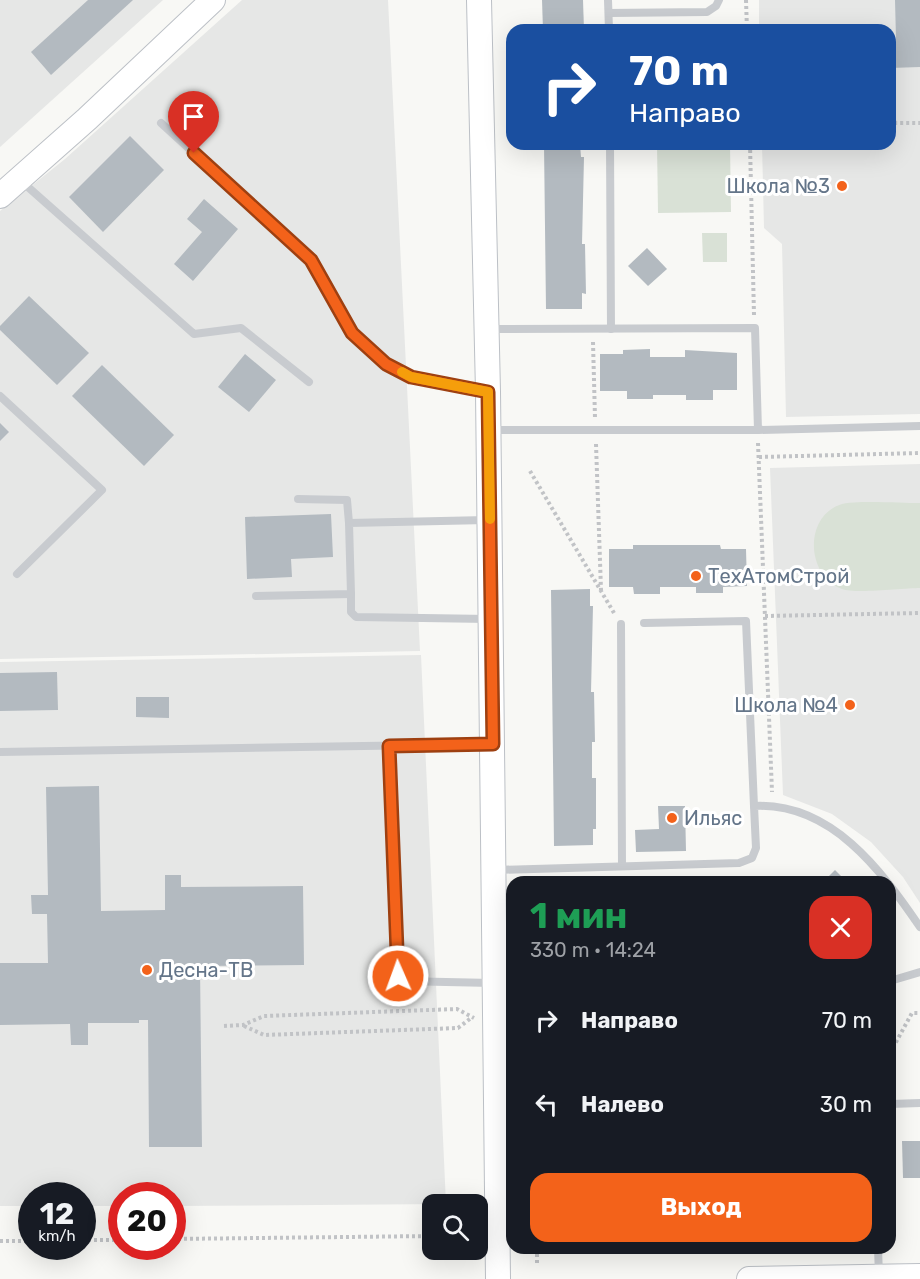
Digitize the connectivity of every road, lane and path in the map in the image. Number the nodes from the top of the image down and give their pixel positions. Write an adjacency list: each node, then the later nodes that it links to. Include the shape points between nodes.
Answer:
1 (213, 0): 14 (street)
2 (479, 0): 18 (street)
3 (608, 0): 6 (lane)
4 (719, 0): 6 (lane, via 706,12)
5 (746, 0): 8 (path)
6 (609, 13): 7 (lane)
7 (609, 24)
8 (747, 24)
9 (161, 123): 21 (lane, via 311,260 352,333 386,364 411,377)
10 (896, 123): 11 (path)
11 (920, 123)
12 (610, 150): 16 (lane)
13 (750, 150): 17 (path)
14 (20, 180): 15 (street); 20 (lane, via 194,334 241,328)
15 (0, 196)
16 (611, 328): 17 (lane); 19 (lane)
17 (755, 328): 26 (lane)
18 (487, 329): 19 (lane); 21 (street)
19 (592, 329): 25 (path)
20 (309, 382)
21 (488, 392): 24 (street)
22 (0, 396): 33 (lane, via 102,490)
23 (920, 426): 26 (lane)
24 (489, 430): 25 (lane); 31 (street)
25 (596, 430): 26 (lane); 34 (path)
26 (758, 430): 28 (path)
27 (920, 453): 28 (path)
28 (759, 457): 38 (path)
29 (530, 471): 34 (path)
30 (298, 499): 32 (lane, via 347,500)
31 (490, 520): 32 (lane); 39 (street)
32 (349, 523): 35 (lane)
33 (17, 574)
34 (601, 590): 42 (path)
35 (351, 594): 36 (lane); 39 (lane, via 351,612 356,617)
36 (256, 596)
37 (920, 613): 38 (path)
38 (765, 616): 40 (path); 46 (path)
39 (491, 619): 43 (street)
40 (746, 621): 41 (lane); 47 (lane)
41 (644, 623)
42 (621, 624): 48 (lane)
43 (493, 744): 44 (lane); 49 (street)
44 (389, 746): 45 (lane); 55 (lane, via 399,981)
45 (0, 752)
46 (773, 805): 47 (lane); 50 (lane, via 815,818 854,844)
47 (754, 806): 48 (lane, via 756,848 752,858 739,863)
48 (622, 866): 49 (lane)
49 (494, 870): 55 (street)
50 (884, 876)
51 (896, 891): 52 (lane)
52 (920, 927)
53 (920, 972): 54 (lane)
54 (896, 979)
55 (501, 993): 73 (street)
56 (920, 1013): 61 (path, via 912,1013)
57 (471, 1018): 58 (path); 59 (path, via 457,1009 446,1009 264,1016); 59 (path, via 458,1028 264,1035)
58 (478, 1018)
59 (243, 1025): 60 (path)
60 (224, 1026)
61 (896, 1042)
62 (920, 1103): 63 (lane)
63 (896, 1104)
64 (422, 1236): 65 (path)
65 (186, 1239)
66 (0, 1241): 67 (path)
67 (18, 1241)
68 (537, 1254): 70 (path)
69 (879, 1254): 72 (lane)
70 (537, 1266)
71 (920, 1276): 72 (street)
72 (879, 1277): 74 (street)
73 (498, 1279)
74 (749, 1279)

